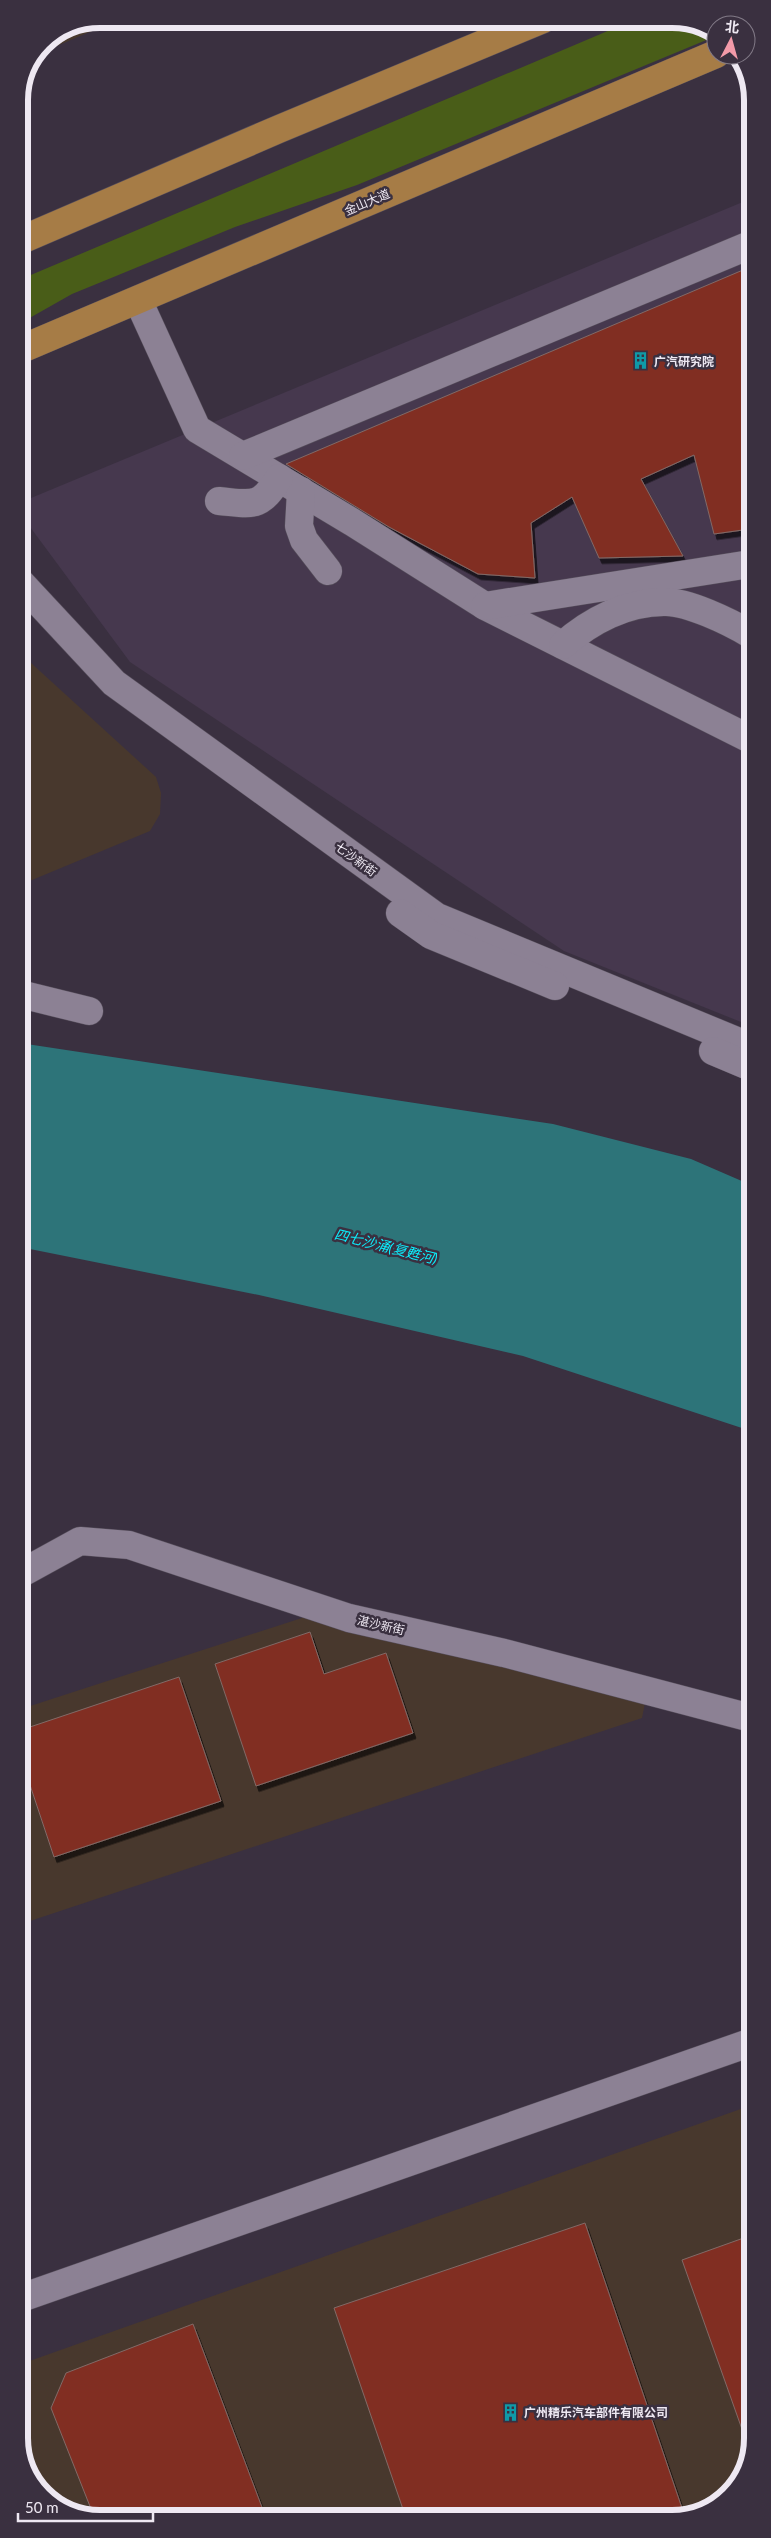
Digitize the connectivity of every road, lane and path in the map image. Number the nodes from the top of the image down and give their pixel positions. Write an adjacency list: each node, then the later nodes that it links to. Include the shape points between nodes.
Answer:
1 (521, 28): 3 (main road)
2 (706, 58): 5 (main road, 金山大道)
3 (28, 237)
4 (744, 247): 7 (street)
5 (138, 300): 6 (main road, 金山大道); 7 (street, via 197,429)
6 (28, 346)
7 (243, 456): 8 (street)
8 (290, 484): 9 (street, via 252,504); 11 (street, via 304,540); 13 (street)
9 (219, 501)
10 (744, 565): 13 (street)
11 (328, 571)
12 (28, 590): 20 (street, 七沙新街, via 114,684 437,917)
13 (485, 606): 16 (street)
14 (28, 618): 21 (street, 七沙新街, via 105,698 431,935)
15 (744, 630): 16 (street, via 728,621 665,602 619,611 580,630)
16 (563, 645): 17 (street)
17 (744, 736)
18 (28, 996): 19 (street)
19 (89, 1011)
20 (744, 1044)
21 (744, 1064)
22 (28, 1570): 23 (street, 湛沙新街, via 80,1541 129,1545 349,1618 504,1653)
23 (744, 1716)
24 (744, 2045): 26 (street)
25 (28, 2279): 26 (street)
26 (71, 2281): 27 (street); 28 (street)
27 (28, 2296)
28 (28, 2313)

